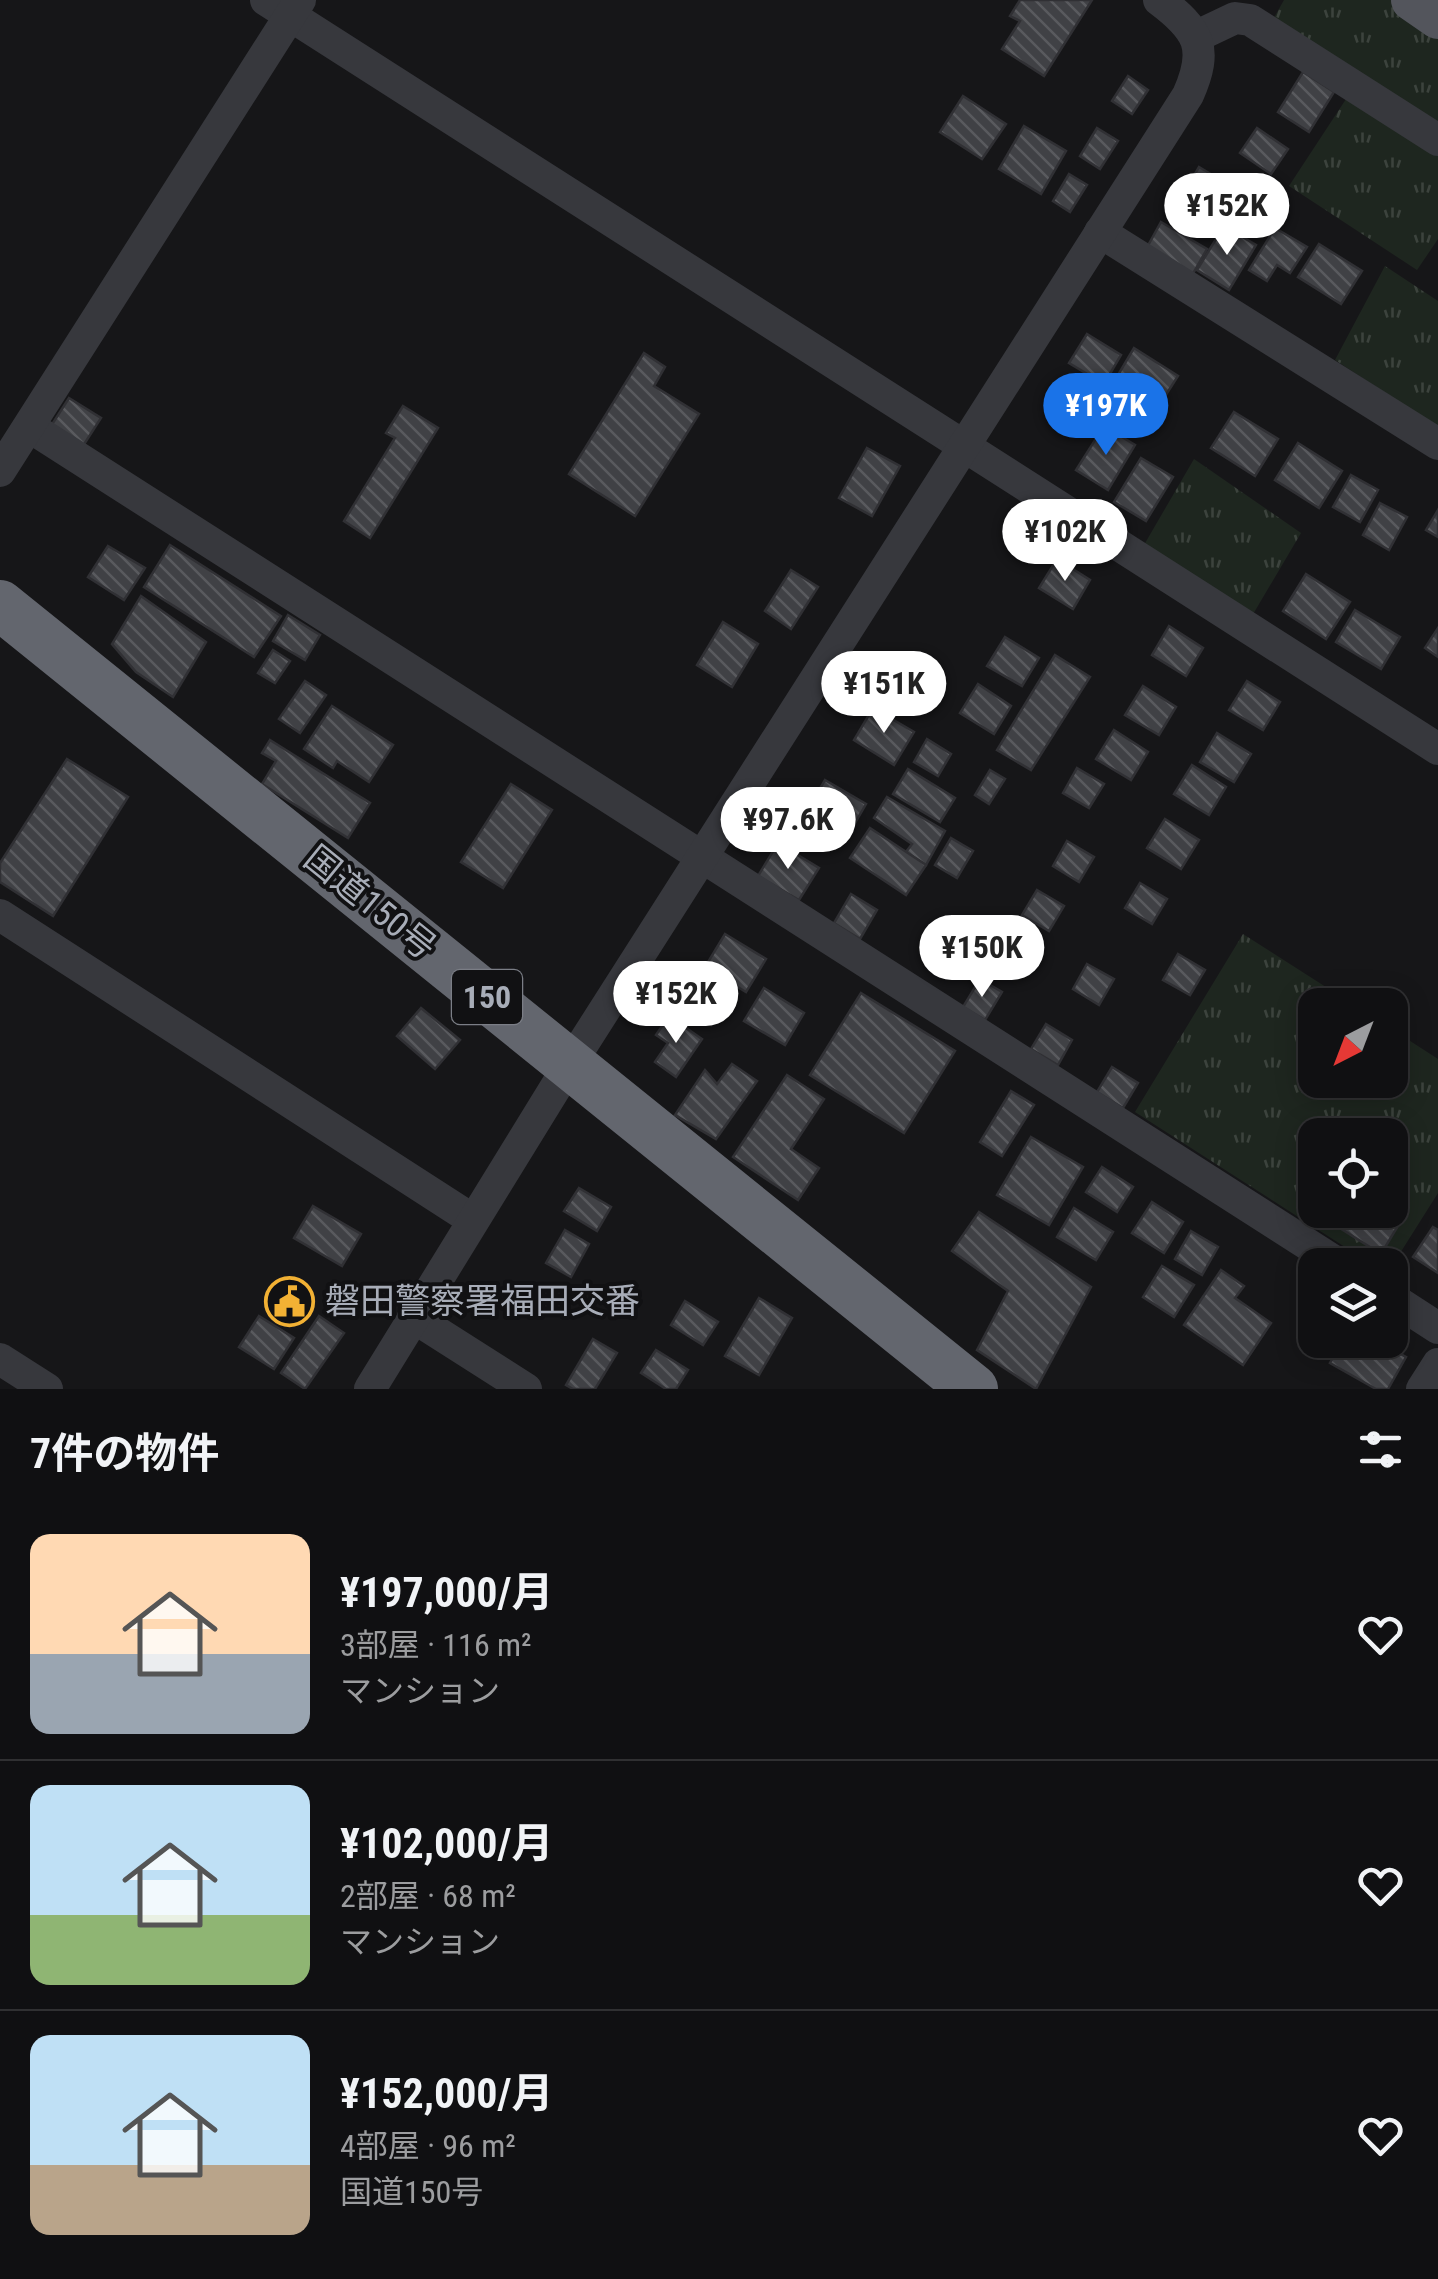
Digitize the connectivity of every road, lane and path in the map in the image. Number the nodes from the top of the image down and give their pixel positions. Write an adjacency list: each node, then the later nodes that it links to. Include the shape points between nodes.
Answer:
1 (1159, 0): 6 (street)
2 (1412, 0): 5 (main road)
3 (285, 5): 9 (street); 11 (street)
4 (1256, 10): 6 (street); 7 (street)
5 (1438, 18)
6 (1195, 37): 8 (street, via 1198,71 1188,95)
7 (1438, 140)
8 (1100, 232): 10 (street); 11 (street)
9 (30, 426): 12 (street); 15 (street)
10 (1438, 444)
11 (963, 446): 14 (street); 15 (street)
12 (0, 471)
13 (0, 605): 17 (highway, 国道150号 / 150)
14 (1438, 749)
15 (702, 856): 17 (street); 19 (street)
16 (0, 915): 18 (street)
17 (570, 1064): 18 (street); 28 (highway, 国道150号 / 150)
18 (473, 1220): 21 (street)
19 (1313, 1248)
20 (1408, 1309): 22 (street)
21 (413, 1317): 26 (street); 27 (street)
22 (1438, 1328)
23 (0, 1360): 25 (street)
24 (1438, 1364): 29 (street)
25 (46, 1389)
26 (370, 1389)
27 (526, 1389)
28 (973, 1389)
29 (1422, 1389)

